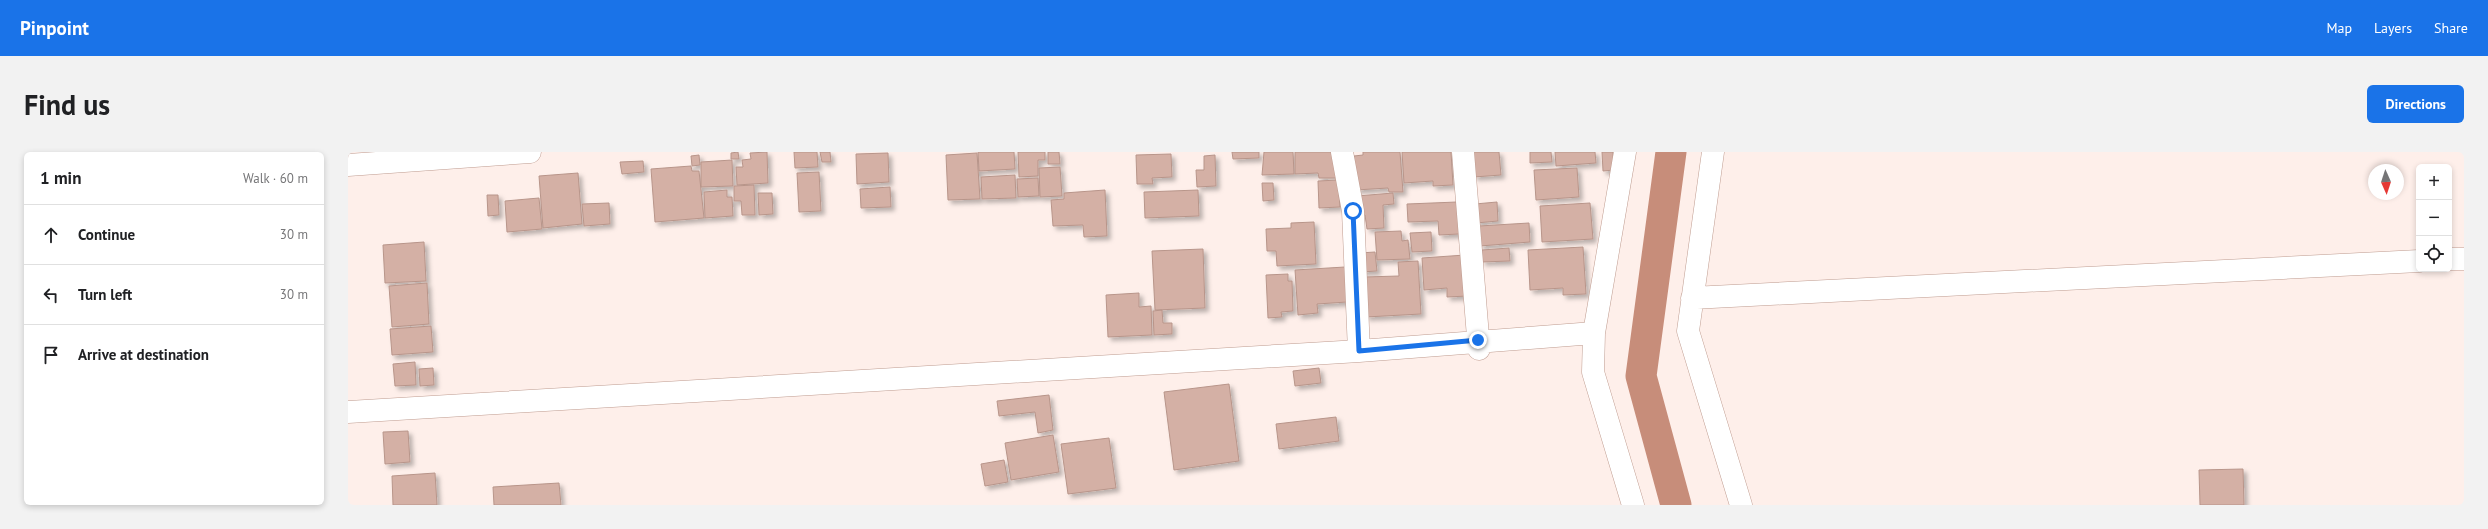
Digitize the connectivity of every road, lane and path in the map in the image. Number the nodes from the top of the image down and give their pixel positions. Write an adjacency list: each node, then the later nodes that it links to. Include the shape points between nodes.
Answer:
1 (530, 152): 6 (street)
2 (1342, 152): 13 (street, via 1353,211)
3 (1463, 152): 12 (street)
4 (1625, 152): 11 (street)
5 (1713, 152): 10 (street)
6 (348, 165)
7 (2464, 259): 8 (street)
8 (2452, 260)
9 (2416, 261): 10 (street)
10 (1692, 298): 16 (street, via 1688,331)
11 (1594, 333): 12 (street); 15 (street, via 1593,372)
12 (1479, 345): 13 (street)
13 (1359, 351): 14 (street)
14 (348, 412)
15 (1633, 505)
16 (1741, 505)

